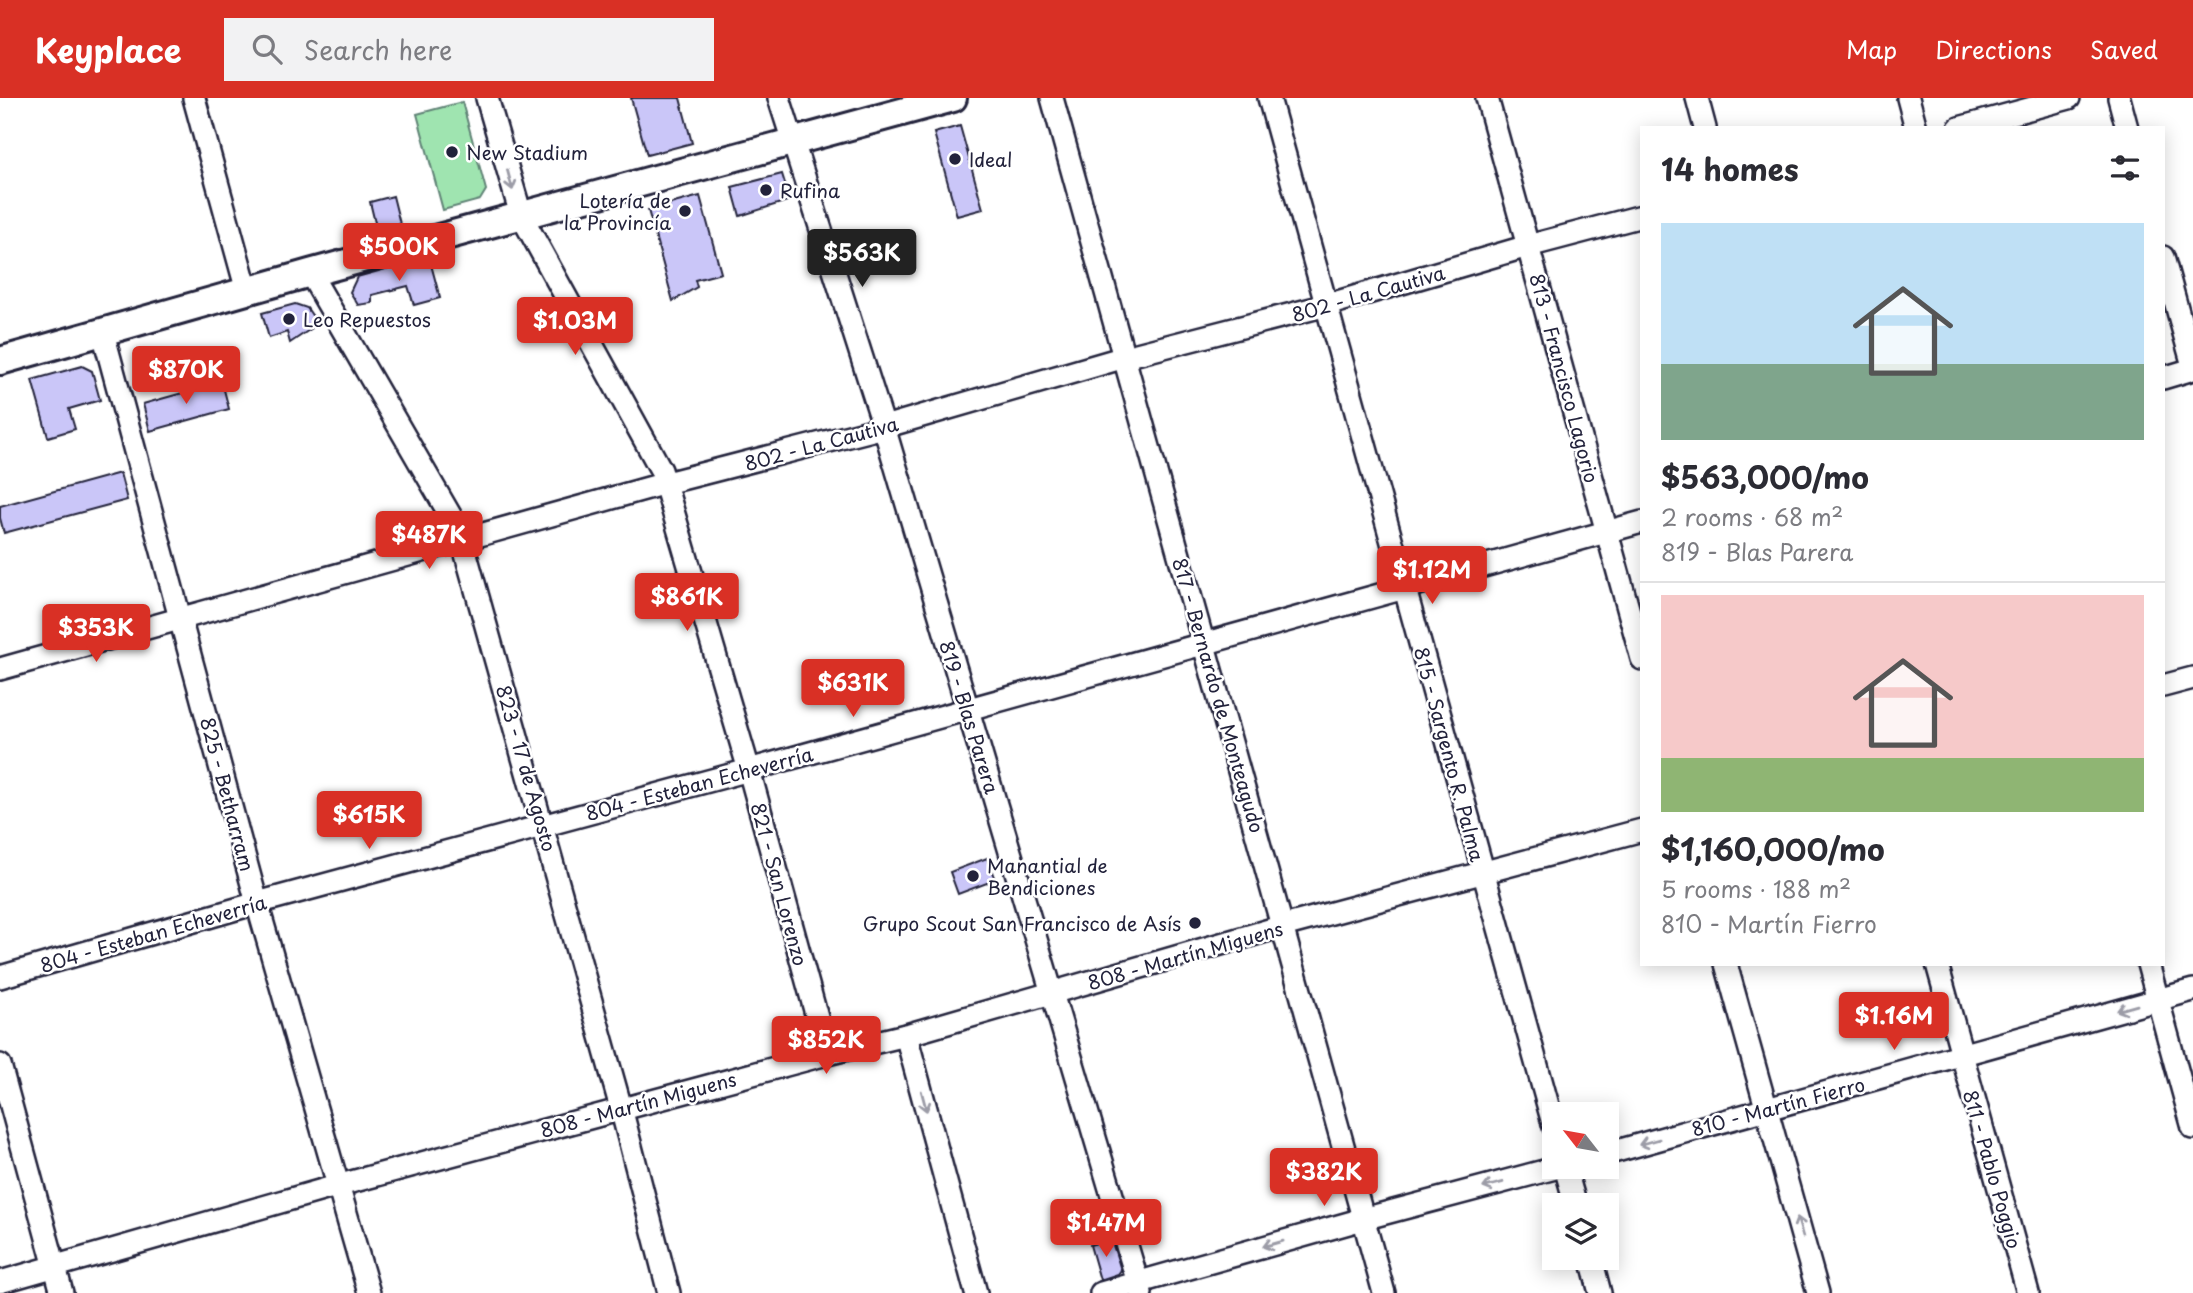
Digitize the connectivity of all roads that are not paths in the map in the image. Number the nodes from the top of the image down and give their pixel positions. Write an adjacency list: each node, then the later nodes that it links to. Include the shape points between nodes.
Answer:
1 (194, 98): 22 (street)
2 (487, 98): 17 (street, 821 - San Lorenzo, one-way to 17)
3 (779, 98): 16 (street, 819 - Blas Parera)
4 (953, 98): 16 (main road)
5 (1052, 98): 25 (street, 817 - Bernardo de Monteagudo)
6 (1269, 98): 23 (street, 815 - Sargento R. Palma)
7 (1487, 98): 19 (street, 813 - Francisco Lagorio)
8 (1697, 98): 12 (street)
9 (1908, 98): 13 (street)
10 (2068, 98): 14 (street)
11 (2119, 98): 15 (street)
12 (1704, 126)
13 (1915, 126)
14 (1966, 126)
15 (2126, 126)
16 (794, 142): 17 (main road); 29 (street, 819 - Blas Parera)
17 (521, 215): 21 (main road); 30 (street, 821 - San Lorenzo)
18 (1640, 217): 19 (street, 802 - La Cautiva)
19 (1528, 246): 23 (street, 802 - La Cautiva); 32 (street, 813 - Francisco Lagorio)
20 (2165, 264): 27 (street)
21 (310, 273): 22 (main road); 33 (street, 823 - 17 de Agosto)
22 (247, 291): 24 (main road)
23 (1327, 305): 25 (street, 802 - La Cautiva); 34 (street, 815 - Sargento R. Palma)
24 (103, 333): 26 (main road); 35 (street, 825 - Betharram)
25 (1125, 357): 29 (street, 802 - La Cautiva); 36 (street, 817 - Bernardo de Monteagudo)
26 (0, 362)
27 (2193, 368): 28 (street)
28 (2165, 377)
29 (884, 427): 30 (street, 802 - La Cautiva); 41 (street, 819 - Blas Parera)
30 (666, 483): 33 (street, 802 - La Cautiva); 42 (street, 821 - San Lorenzo)
31 (1640, 523): 32 (street, 804 - Esteban Echeverría)
32 (1607, 531): 34 (street, 804 - Esteban Echeverría); 37 (street, 813 - Francisco Lagorio)
33 (462, 540): 35 (street, 802 - La Cautiva); 43 (street, 823 - 17 de Agosto)
34 (1405, 588): 36 (street, 804 - Esteban Echeverría); 45 (street, 815 - Sargento R. Palma)
35 (181, 619): 38 (street, 802 - La Cautiva); 46 (street, 825 - Betharram)
36 (1204, 644): 41 (street, 804 - Esteban Echeverría); 47 (street, 817 - Bernardo de Monteagudo)
37 (1640, 652)
38 (0, 669)
39 (2193, 678): 40 (street)
40 (2165, 685)
41 (968, 710): 42 (street, 804 - Esteban Echeverría); 53 (street, 819 - Blas Parera)
42 (749, 770): 43 (street, 804 - Esteban Echeverría); 56 (street, 821 - San Lorenzo)
43 (543, 826): 46 (street, 804 - Esteban Echeverría); 60 (street, 823 - 17 de Agosto)
44 (1640, 831): 45 (street, 808 - Martín Miguens)
45 (1483, 874): 47 (street, 808 - Martín Miguens); 59 (street, 815 - Sargento R. Palma)
46 (257, 903): 51 (street, 804 - Esteban Echeverría); 65 (street, 825 - Betharram)
47 (1283, 926): 53 (street, 808 - Martín Miguens); 66 (street, 817 - Bernardo de Monteagudo)
48 (1727, 966): 61 (street)
49 (1938, 966): 57 (street, 811 - Pablo Poggio)
50 (2148, 966): 54 (street)
51 (0, 977)
52 (2193, 990): 54 (street, 810 - Martín Fierro)
53 (1052, 992): 55 (street, 808 - Martín Miguens); 70 (street, 819 - Blas Parera)
54 (2157, 1000): 57 (street, 810 - Martín Fierro, one-way to 57); 62 (street)
55 (906, 1035): 56 (street, 808 - Martín Miguens); 74 (street, one-way to 74)
56 (827, 1054): 60 (street, 808 - Martín Miguens)
57 (1961, 1056): 61 (street, 810 - Martín Fierro); 79 (street, 811 - Pablo Poggio)
58 (0, 1065): 67 (street)
59 (1547, 1102)
60 (621, 1108): 65 (street, 808 - Martín Miguens); 73 (street, 823 - 17 de Agosto)
61 (1766, 1109): 63 (street, 810 - Martín Fierro, one-way to 63); 78 (street, one-way to 61)
62 (2193, 1128)
63 (1619, 1150)
64 (1542, 1172): 66 (street, one-way to 66)
65 (340, 1185): 67 (street, 808 - Martín Miguens); 72 (street, 825 - Betharram)
66 (1363, 1219): 70 (street, one-way to 70); 76 (street, 817 - Bernardo de Monteagudo)
67 (55, 1267): 69 (street, 808 - Martín Miguens); 71 (street)
68 (1594, 1270): 77 (street)
69 (0, 1282)
70 (1140, 1288): 75 (street)
71 (62, 1293)
72 (369, 1293)
73 (669, 1293)
74 (976, 1293)
75 (1101, 1293)
76 (1384, 1293)
77 (1601, 1293)
78 (1818, 1293)
79 (2028, 1293)

